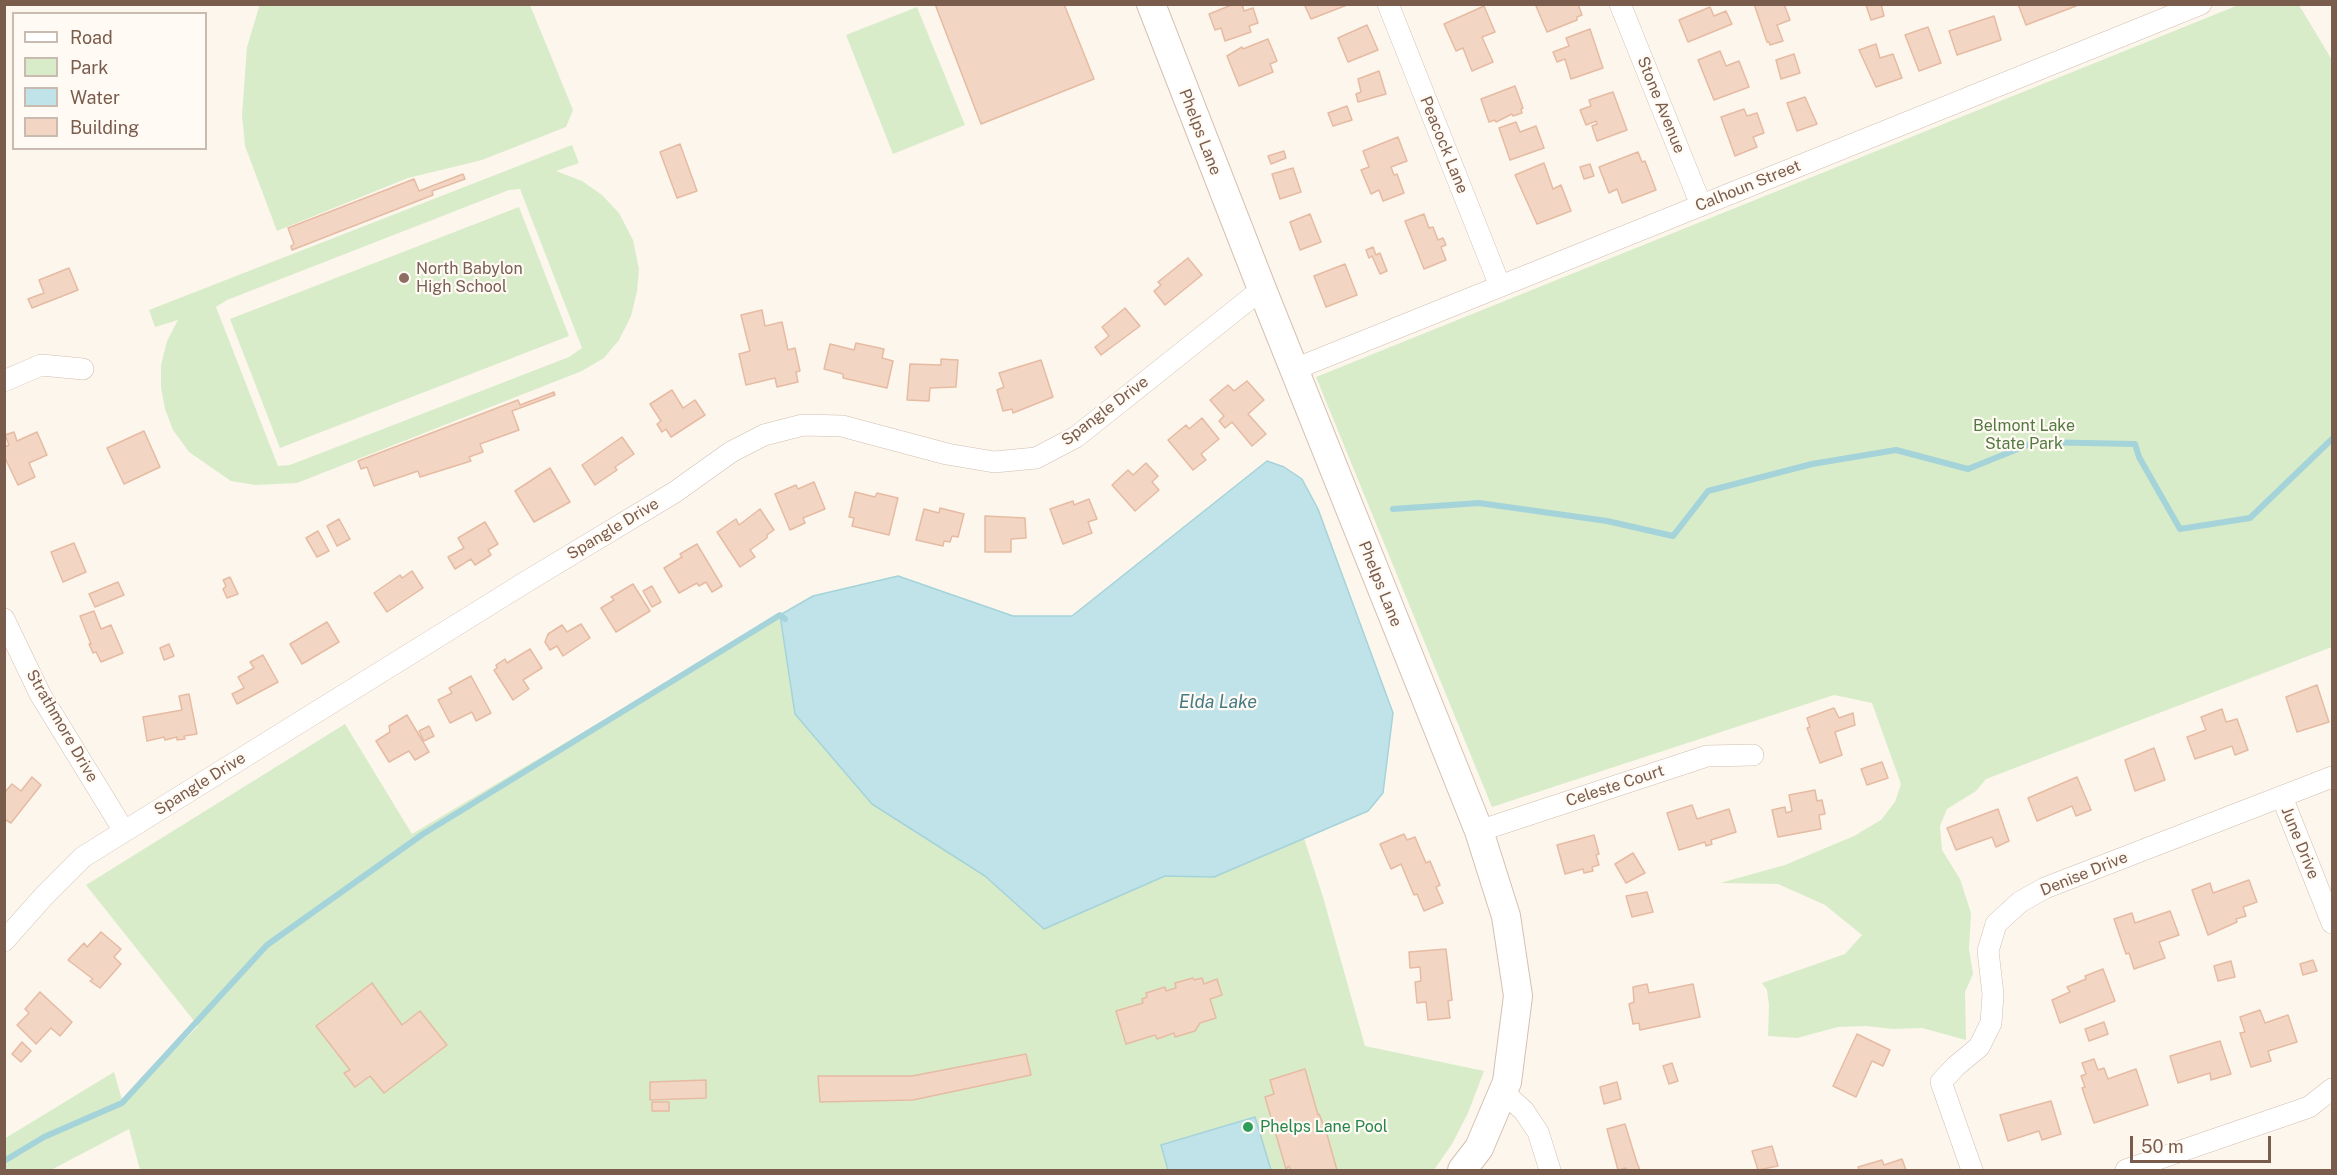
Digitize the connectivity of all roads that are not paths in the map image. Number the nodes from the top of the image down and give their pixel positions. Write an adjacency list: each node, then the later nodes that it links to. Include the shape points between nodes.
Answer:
1 (1151, 4): 7 (street, Phelps Lane)
2 (1388, 4): 6 (street, Peacock Lane)
3 (2201, 4): 5 (street, Calhoun Street)
4 (1622, 5): 5 (street, Stone Avenue)
5 (1701, 205): 6 (street, Calhoun Street)
6 (1500, 286): 9 (street, Calhoun Street)
7 (1262, 289): 9 (street, Phelps Lane); 15 (street, Spangle Drive, via 1076,437 1036,458 994,462 947,454 842,426 802,425 764,435)
8 (83, 369): 10 (street, via 41,365)
9 (1295, 369): 16 (street, Phelps Lane)
10 (4, 381)
11 (4, 619): 15 (street, Strathmore Drive, via 40,694)
12 (1754, 755): 16 (street, Celeste Court, via 1707,756)
13 (2332, 777): 14 (street, Denise Drive)
14 (2282, 797): 17 (street, June Drive); 23 (street, Denise Drive, via 2045,888 2020,902 1996,924 1988,951 1993,994 1991,1023 1979,1047 1941,1082)
15 (124, 831): 18 (street, Spangle Drive, via 83,858)
16 (1479, 831): 20 (street, Phelps Lane, via 1506,916 1518,996)
17 (2332, 923)
18 (4, 941)
19 (2332, 1089): 24 (street, via 2308,1107)
20 (1503, 1092): 21 (street, Phelps Lane, via 1479,1148); 22 (street, via 1539,1132)
21 (1462, 1170)
22 (1550, 1170)
23 (1972, 1170)
24 (2126, 1170)

